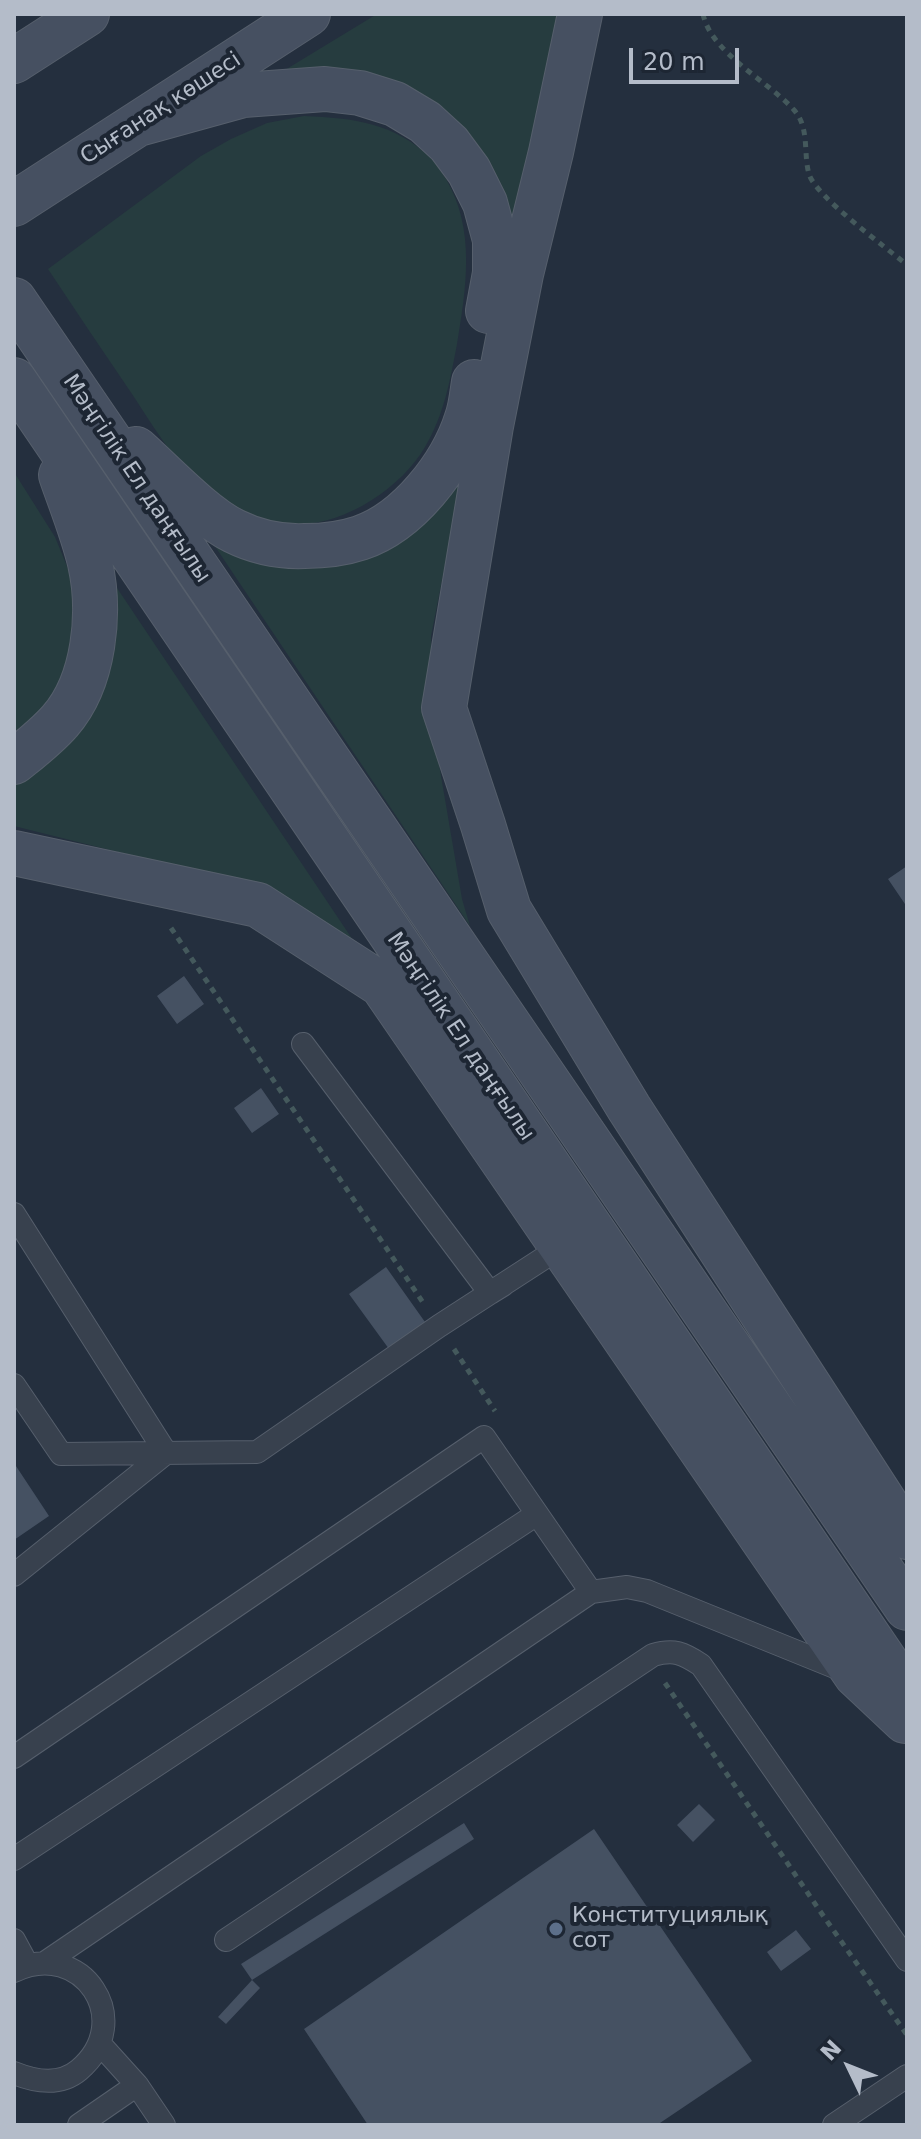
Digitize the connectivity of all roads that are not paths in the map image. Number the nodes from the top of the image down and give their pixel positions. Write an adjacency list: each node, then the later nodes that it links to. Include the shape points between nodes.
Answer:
1 (257, 14): 6 (main road)
2 (308, 14): 6 (main road, Сығанақ көшесі)
3 (580, 14): 21 (main road, via 491,426 444,708 509,910 629,1108)
4 (80, 17): 5 (main road)
5 (14, 61)
6 (212, 77): 7 (main road, Сығанақ көшесі)
7 (138, 124): 8 (main road, Сығанақ көшесі); 11 (main road, via 243,95 325,89 395,104 425,122 469,171 495,240 495,273 467,417 444,466 392,520 362,537 326,546 287,546 233,531 206,512)
8 (14, 204)
9 (14, 300): 11 (main road, Мәңгілік Ел даңғылы)
10 (14, 380): 12 (main road, Мәңгілік Ел даңғылы)
11 (83, 402): 24 (main road, Мәңгілік Ел даңғылы)
12 (44, 424): 13 (main road, via 90,561 96,623 79,689 62,719); 26 (main road, Мәңгілік Ел даңғылы)
13 (14, 762)
14 (14, 853): 17 (main road, via 258,905 382,985)
15 (303, 1044): 17 (lane, via 490,1293)
16 (14, 1214): 19 (lane)
17 (561, 1247): 19 (lane, via 257,1452); 25 (main road)
18 (14, 1385): 19 (lane, via 61,1454)
19 (166, 1453): 22 (lane)
20 (537, 1514): 23 (lane); 28 (lane, via 484,1437); 29 (lane)
21 (907, 1537)
22 (14, 1575)
23 (591, 1592): 25 (lane, via 627,1587 647,1591); 33 (lane)
24 (907, 1608)
25 (856, 1675): 27 (main road)
26 (907, 1693)
27 (907, 1723)
28 (14, 1757)
29 (14, 1859)
30 (14, 1940): 33 (lane)
31 (226, 1940): 32 (lane, via 653,1655 667,1651 685,1654 701,1665)
32 (907, 1960)
33 (29, 1965): 34 (lane, via 65,1965 94,1989 102,2006)
34 (100, 2044): 35 (lane, via 74,2074 54,2081 33,2081); 37 (lane)
35 (14, 2073)
36 (907, 2076): 40 (lane)
37 (137, 2085): 38 (lane); 39 (lane)
38 (79, 2125)
39 (164, 2125)
40 (834, 2125)

